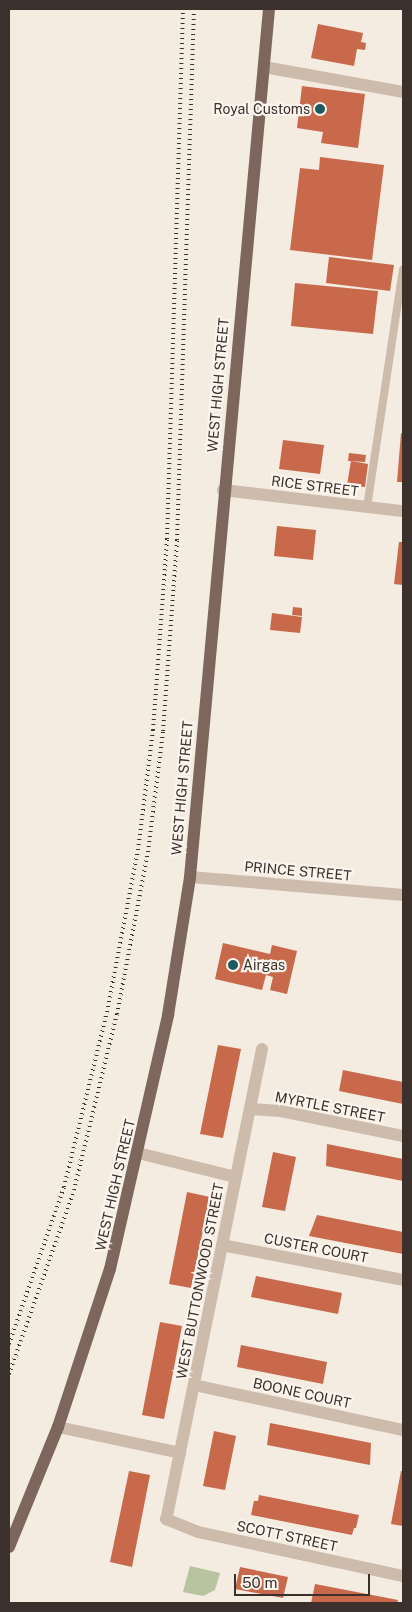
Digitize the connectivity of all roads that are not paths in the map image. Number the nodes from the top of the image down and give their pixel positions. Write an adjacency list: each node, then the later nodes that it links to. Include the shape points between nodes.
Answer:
1 (269, 9): 2 (main road, WEST HIGH STREET)
2 (264, 67): 3 (street); 5 (main road, WEST HIGH STREET)
3 (403, 92)
4 (403, 270): 6 (lane)
5 (223, 490): 6 (street, RICE STREET); 8 (main road, WEST HIGH STREET)
6 (367, 507): 7 (street, RICE STREET)
7 (403, 511)
8 (190, 877): 9 (street, PRINCE STREET); 13 (main road, WEST HIGH STREET, via 168,1015)
9 (403, 895)
10 (262, 1049): 11 (street, WEST BUTTONWOOD STREET)
11 (251, 1109): 12 (street, MYRTLE STREET, via 281,1111); 14 (street, WEST BUTTONWOOD STREET)
12 (403, 1136)
13 (138, 1153): 14 (street); 18 (main road, WEST HIGH STREET, via 110,1269)
14 (236, 1177): 15 (street, WEST BUTTONWOOD STREET)
15 (222, 1245): 16 (street, CUSTER COURT); 17 (street, WEST BUTTONWOOD STREET)
16 (403, 1280)
17 (194, 1385): 19 (street, BOONE COURT); 20 (street, WEST BUTTONWOOD STREET)
18 (58, 1427): 20 (street); 22 (main road, WEST HIGH STREET)
19 (403, 1430)
20 (180, 1453): 21 (street, WEST BUTTONWOOD STREET)
21 (166, 1519): 23 (street, SCOTT STREET, via 198,1532)
22 (9, 1547)
23 (403, 1576)

